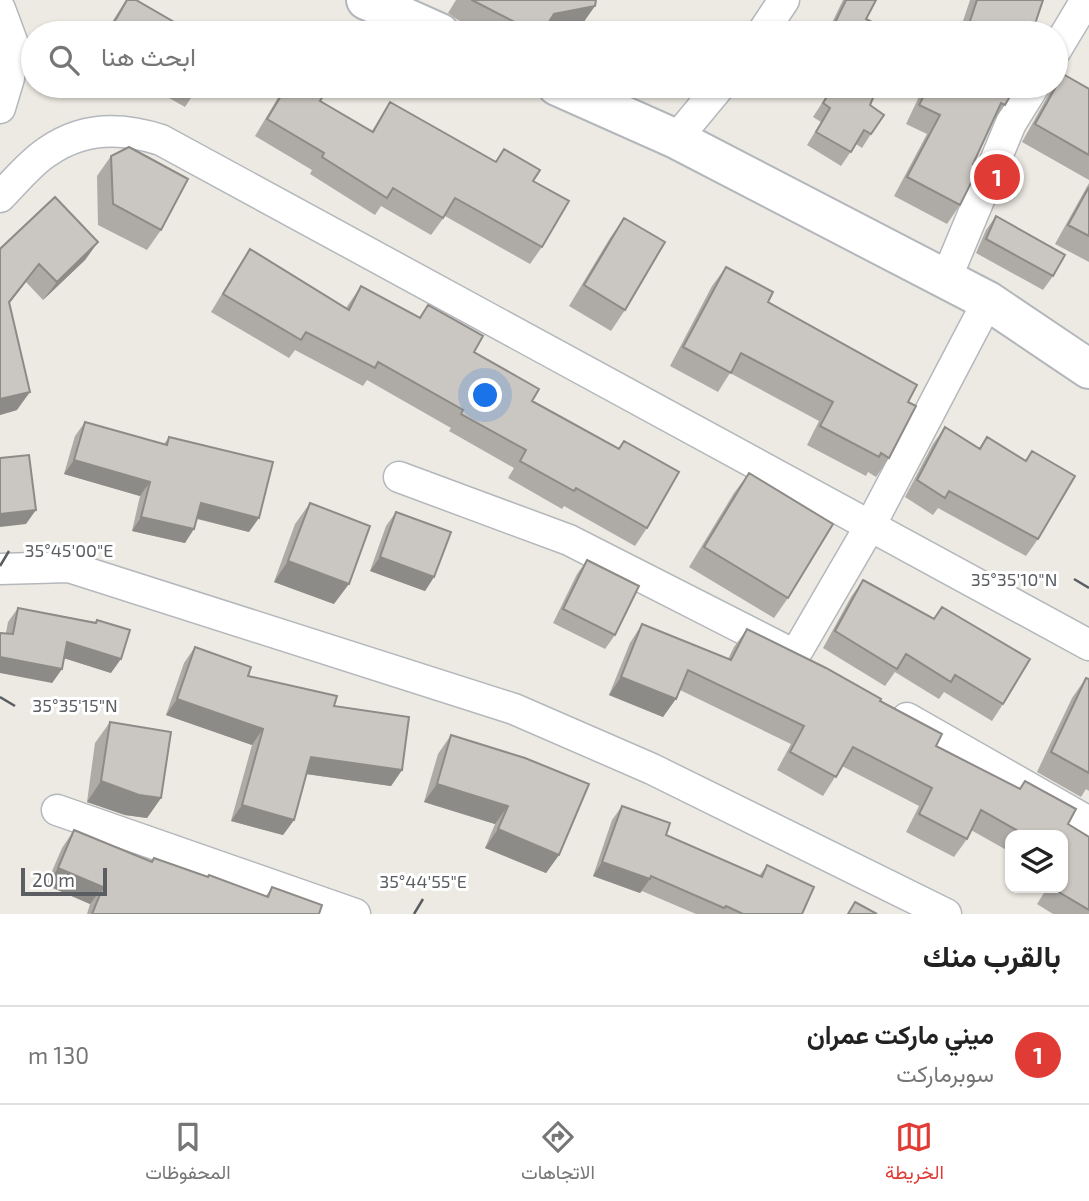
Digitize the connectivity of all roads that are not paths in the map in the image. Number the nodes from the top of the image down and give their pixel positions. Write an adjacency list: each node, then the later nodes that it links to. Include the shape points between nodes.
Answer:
1 (366, 0): 5 (main road)
2 (784, 0): 6 (street)
3 (1086, 0): 7 (street)
4 (0, 9): 11 (street, via 13,44)
5 (413, 21)
6 (770, 21)
7 (1068, 30)
8 (584, 98): 12 (main road)
9 (710, 98): 12 (street)
10 (1027, 98): 14 (street, via 1011,123)
11 (0, 108)
12 (676, 139): 14 (main road)
13 (0, 197): 18 (street, via 45,153 81,135 122,131 161,140)
14 (946, 279): 15 (main road)
15 (988, 301): 16 (main road); 18 (street)
16 (1089, 369)
17 (399, 477): 18 (street, via 569,540 807,662)
18 (870, 526): 20 (street)
19 (0, 569): 25 (street, via 69,567 514,709 652,769)
20 (1089, 645)
21 (878, 702): 23 (street)
22 (57, 810): 24 (street)
23 (1089, 822)
24 (355, 914)
25 (946, 914)

